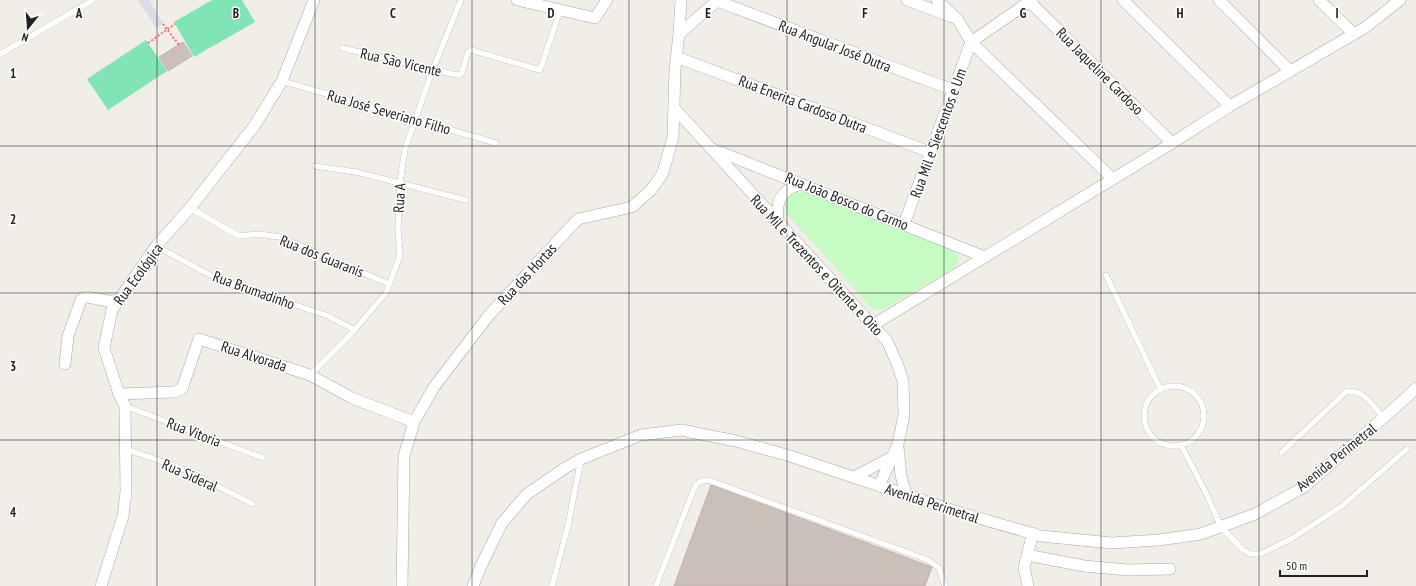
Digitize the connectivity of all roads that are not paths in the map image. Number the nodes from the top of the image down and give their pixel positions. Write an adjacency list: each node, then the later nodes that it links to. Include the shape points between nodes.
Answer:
1 (92, 0): 21 (lane)
2 (314, 0): 25 (street, Rua Ecológica)
3 (461, 0): 23 (lane, Rua A)
4 (517, 0): 15 (street)
5 (607, 0): 15 (street, via 595,18)
6 (681, 0): 17 (street, Rua das Hortas)
7 (907, 0): 16 (street)
8 (936, 0): 16 (street)
9 (1030, 0): 19 (street); 31 (street, Rua Jaqueline Cardoso)
10 (1123, 0): 27 (street)
11 (1219, 0): 24 (street)
12 (1319, 0): 18 (street)
13 (1400, 0): 18 (street)
14 (717, 1): 17 (street); 26 (street, Rua Angular José Dutra)
15 (560, 11): 23 (lane, Rua São Vicente, via 540,70 471,50 460,75)
16 (958, 20): 19 (street)
17 (679, 34): 22 (street, Rua das Hortas)
18 (1354, 34): 24 (street)
19 (971, 42): 26 (street, Rua Mil e Siescentos e Um); 35 (street)
20 (342, 48): 23 (lane, Rua São Vicente)
21 (0, 54)
22 (676, 57): 28 (street, Rua das Hortas); 33 (street, Rua Enerita Cardoso Dutra)
23 (433, 69): 29 (lane, Rua A)
24 (1290, 71): 27 (street)
25 (282, 81): 29 (lane, Rua José Severiano Filho); 39 (street, Rua Ecológica, via 255,125)
26 (953, 90): 33 (street, Rua Mil e Siescentos e Um)
27 (1230, 106): 31 (street)
28 (675, 109): 32 (street, Rua Mil e Trezentos e Oitenta e Oito); 56 (street, Rua das Hortas, via 673,137 663,173 651,190 632,207 578,219 489,315 434,388)
29 (415, 120): 30 (lane, Rua José Severiano Filho); 36 (lane, Rua A, via 405,149)
30 (496, 143)
31 (1172, 143): 35 (street)
32 (708, 147): 37 (street, Rua João Bosco do Carmo); 40 (street, Rua Mil e Trezentos e Oitenta e Oito)
33 (930, 152): 41 (street, Rua Mil e Siescentos e Um)
34 (315, 166): 36 (lane)
35 (1113, 179): 43 (street)
36 (400, 182): 38 (lane); 45 (lane, Rua A, via 400,256)
37 (802, 184): 40 (street, via 794,185 785,192 778,204); 41 (street, Rua João Bosco do Carmo)
38 (466, 200)
39 (190, 208): 42 (street, Rua Ecológica); 45 (lane, Rua dos Guaranis, via 239,236 259,234 280,238)
40 (778, 222): 47 (street, Rua Mil e Trezentos e Oitenta e Oito)
41 (904, 224): 43 (street, Rua João Bosco do Carmo)
42 (156, 246): 46 (street, Rua Ecológica); 48 (lane, Rua Brumadinho, via 210,275 326,315)
43 (985, 256): 47 (street)
44 (1106, 275): 52 (lane)
45 (389, 284): 48 (lane, Rua A, via 386,293)
46 (117, 302): 49 (street, via 88,297 81,300 68,336); 53 (street, Rua Ecológica, via 112,310 104,348)
47 (873, 325): 57 (street, Rua Mil e Trezentos e Oitenta e Oito, via 887,341 903,381 904,415)
48 (355, 330): 50 (lane, Rua A)
49 (65, 364)
50 (310, 375): 53 (street, Rua Alvorada, via 199,339 182,389 174,392); 56 (street, Rua Alvorada, via 352,398)
51 (1416, 388): 55 (street, Avenida Perimetral)
52 (1161, 390): 58 (lane, via 1147,405 1146,426 1160,442); 58 (lane, via 1175,386 1189,390 1203,406 1202,428 1194,439)
53 (119, 394): 54 (street, Rua Ecológica)
54 (125, 406): 59 (street, Rua Ecológica); 63 (lane, Rua Vitoria)
55 (1383, 418): 61 (lane, via 1366,396 1347,390); 69 (street, Avenida Perimetral, via 1304,486 1254,514)
56 (414, 422): 73 (street, Rua das Hortas, via 404,456)
57 (898, 444): 62 (street, Rua Mil e Trezentos e Oitenta e Oito); 67 (street, Rua Mil e Trezentos e Oitenta e Oito)
58 (1181, 445): 69 (lane)
59 (126, 449): 68 (lane, Rua Sideral, via 183,469); 74 (street, Rua Ecológica, via 123,516)
60 (1407, 449): 69 (lane, via 1342,506 1291,539 1260,554 1250,554 1242,549)
61 (1282, 452)
62 (892, 457): 65 (street); 66 (street, Rua Mil e Trezentos e Oitenta e Oito)
63 (263, 458)
64 (582, 459): 65 (street, Avenida Perimetral, via 641,435 681,430 736,441); 77 (street, Avenida Perimetral, via 527,494 502,523); 78 (lane)
65 (854, 477): 66 (street, Avenida Perimetral)
66 (879, 486): 67 (street, Avenida Perimetral)
67 (906, 495): 70 (street, Avenida Perimetral)
68 (254, 504)
69 (1221, 527): 70 (street, Avenida Perimetral, via 1201,534 1112,543)
70 (1033, 533): 71 (street)
71 (1027, 554): 72 (street, via 1084,566 1128,570); 81 (street, via 1024,566)
72 (1170, 569)
73 (402, 573): 75 (street); 76 (street, Rua das Hortas)
74 (101, 586)
75 (398, 586)
76 (402, 586)
77 (473, 586)
78 (552, 586)
79 (656, 586): 80 (lane, via 696,484 708,480 928,560 939,568)
80 (945, 586)
81 (1028, 586)

